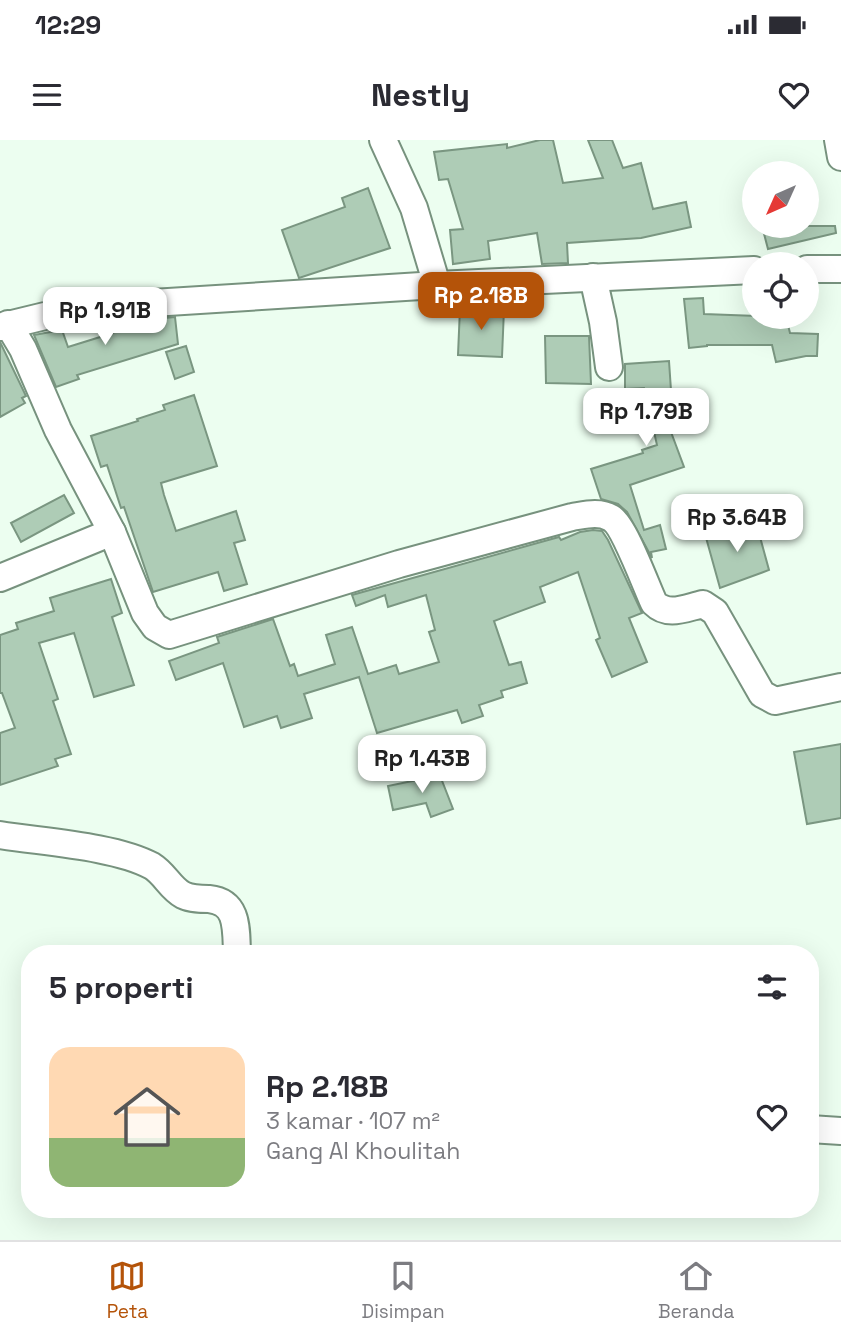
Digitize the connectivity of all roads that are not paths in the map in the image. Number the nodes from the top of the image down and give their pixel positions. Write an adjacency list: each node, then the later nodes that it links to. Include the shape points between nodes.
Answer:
1 (383, 140): 8 (street, via 414,208)
2 (838, 140): 3 (street)
3 (841, 157)
4 (819, 269): 5 (street)
5 (841, 269)
6 (742, 271): 7 (street)
7 (593, 277): 8 (street); 10 (street)
8 (437, 285): 9 (street, via 136,304)
9 (4, 325): 11 (street, via 23,349 58,430)
10 (609, 367)
11 (112, 532): 12 (street); 13 (street, via 145,613 155,627 169,635 399,564 596,513 619,525 660,609 702,604 715,612 762,694 775,701)
12 (0, 578)
13 (841, 687)
14 (0, 835): 15 (street, via 117,853 152,866 187,897 220,900 232,912)
15 (237, 945)
16 (819, 1130): 17 (street)
17 (841, 1131)

